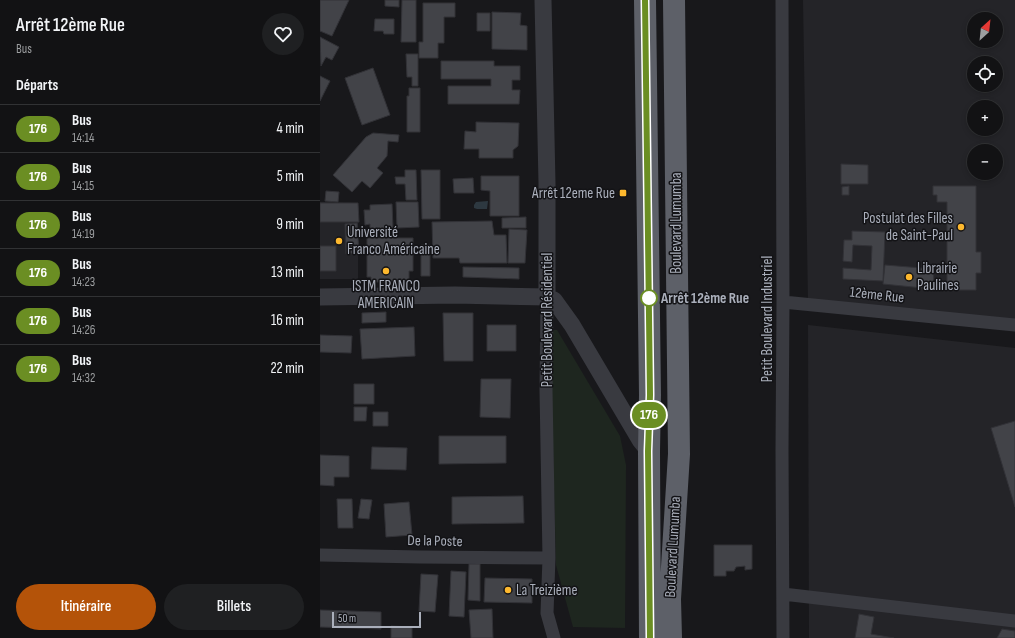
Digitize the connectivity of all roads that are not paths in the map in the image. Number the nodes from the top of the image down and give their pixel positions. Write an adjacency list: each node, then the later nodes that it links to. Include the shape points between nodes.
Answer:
1 (543, 0): 6 (street, Petit Boulevard Résidentiel)
2 (645, 0): 9 (highway, Boulevard Lumumba, via 650,395)
3 (674, 0): 16 (highway, Boulevard Lumumba, via 679,454 670,599)
4 (782, 0): 7 (street, Petit Boulevard Industriel)
5 (320, 297): 6 (street)
6 (547, 297): 9 (street, via 554,300 568,319); 11 (street, Petit Boulevard Résidentiel)
7 (783, 302): 8 (street, 12ème Rue); 12 (street, Petit Boulevard Industriel)
8 (1015, 325)
9 (648, 451): 15 (highway, Boulevard Lumumba)
10 (320, 555): 11 (street, De la Poste)
11 (549, 558): 14 (street, Petit Boulevard Résidentiel, via 547,613)
12 (783, 594): 13 (street); 17 (street, Petit Boulevard Industriel)
13 (1015, 621)
14 (554, 638)
15 (650, 638)
16 (671, 638)
17 (783, 638)

